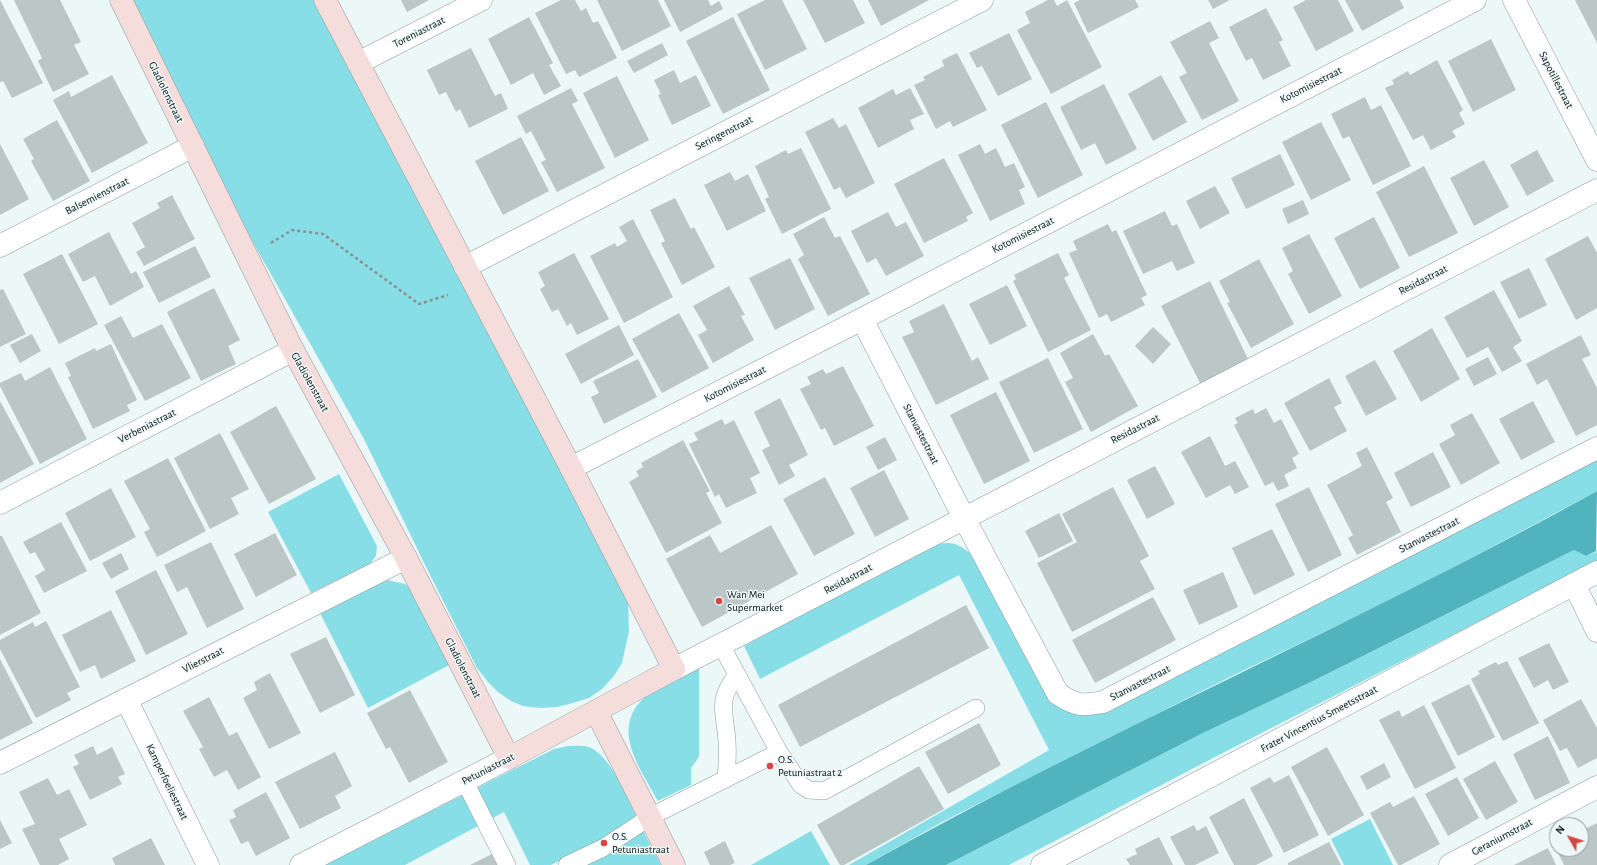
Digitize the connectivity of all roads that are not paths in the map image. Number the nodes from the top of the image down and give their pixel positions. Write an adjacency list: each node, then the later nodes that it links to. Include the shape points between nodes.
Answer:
1 (121, 0): 8 (street, Gladiolenstraat)
2 (325, 0): 7 (street)
3 (481, 0): 7 (street, Toreniastraat)
4 (982, 0): 12 (street, Seringenstraat)
5 (1475, 0): 13 (street, Kotomisiestraat)
6 (1514, 0): 9 (street, Sapotillestraat)
7 (358, 63): 12 (street)
8 (193, 146): 11 (street, Balsemienstraat); 14 (street, Gladiolenstraat)
9 (1597, 160)
10 (1597, 190): 18 (street, Residastraat)
11 (0, 246)
12 (465, 267): 16 (street)
13 (862, 319): 16 (street, Kotomisiestraat); 18 (street, Stanvastestraat)
14 (293, 350): 17 (street, Verbeniastraat); 19 (street, Gladiolenstraat)
15 (1597, 448): 18 (street, Stanvastestraat, via 1103,702 1084,706 1058,694)
16 (571, 468): 24 (street)
17 (0, 503)
18 (964, 518): 23 (street, Residastraat)
19 (406, 558): 26 (street, Vlierstraat); 30 (street, Gladiolenstraat)
20 (1597, 572): 21 (street, Frater Vincentius Smeetsstraat)
21 (1574, 584): 22 (street); 41 (street, Frater Vincentius Smeetsstraat)
22 (1597, 631)
23 (721, 645): 24 (street, Residastraat); 25 (lane)
24 (674, 669): 28 (street, Petuniastraat)
25 (736, 675): 29 (lane); 32 (lane, via 725,694 723,715 728,760)
26 (126, 699): 31 (street, Vlierstraat); 36 (street, Kamperfoeliestraat)
27 (976, 708): 29 (lane, via 824,792 810,790 801,785)
28 (596, 711): 30 (street, Petuniastraat); 35 (street)
29 (779, 752): 32 (lane)
30 (510, 758): 33 (street, Petuniastraat)
31 (0, 763)
32 (726, 779): 35 (lane)
33 (465, 782): 37 (street, Petuniastraat); 38 (lane)
34 (1597, 787): 42 (street, Geraniumstraat)
35 (650, 817): 39 (lane, via 603,848); 40 (street)
36 (208, 865)
37 (301, 865)
38 (507, 865)
39 (567, 865)
40 (674, 865)
41 (1042, 865)
42 (1450, 865)

